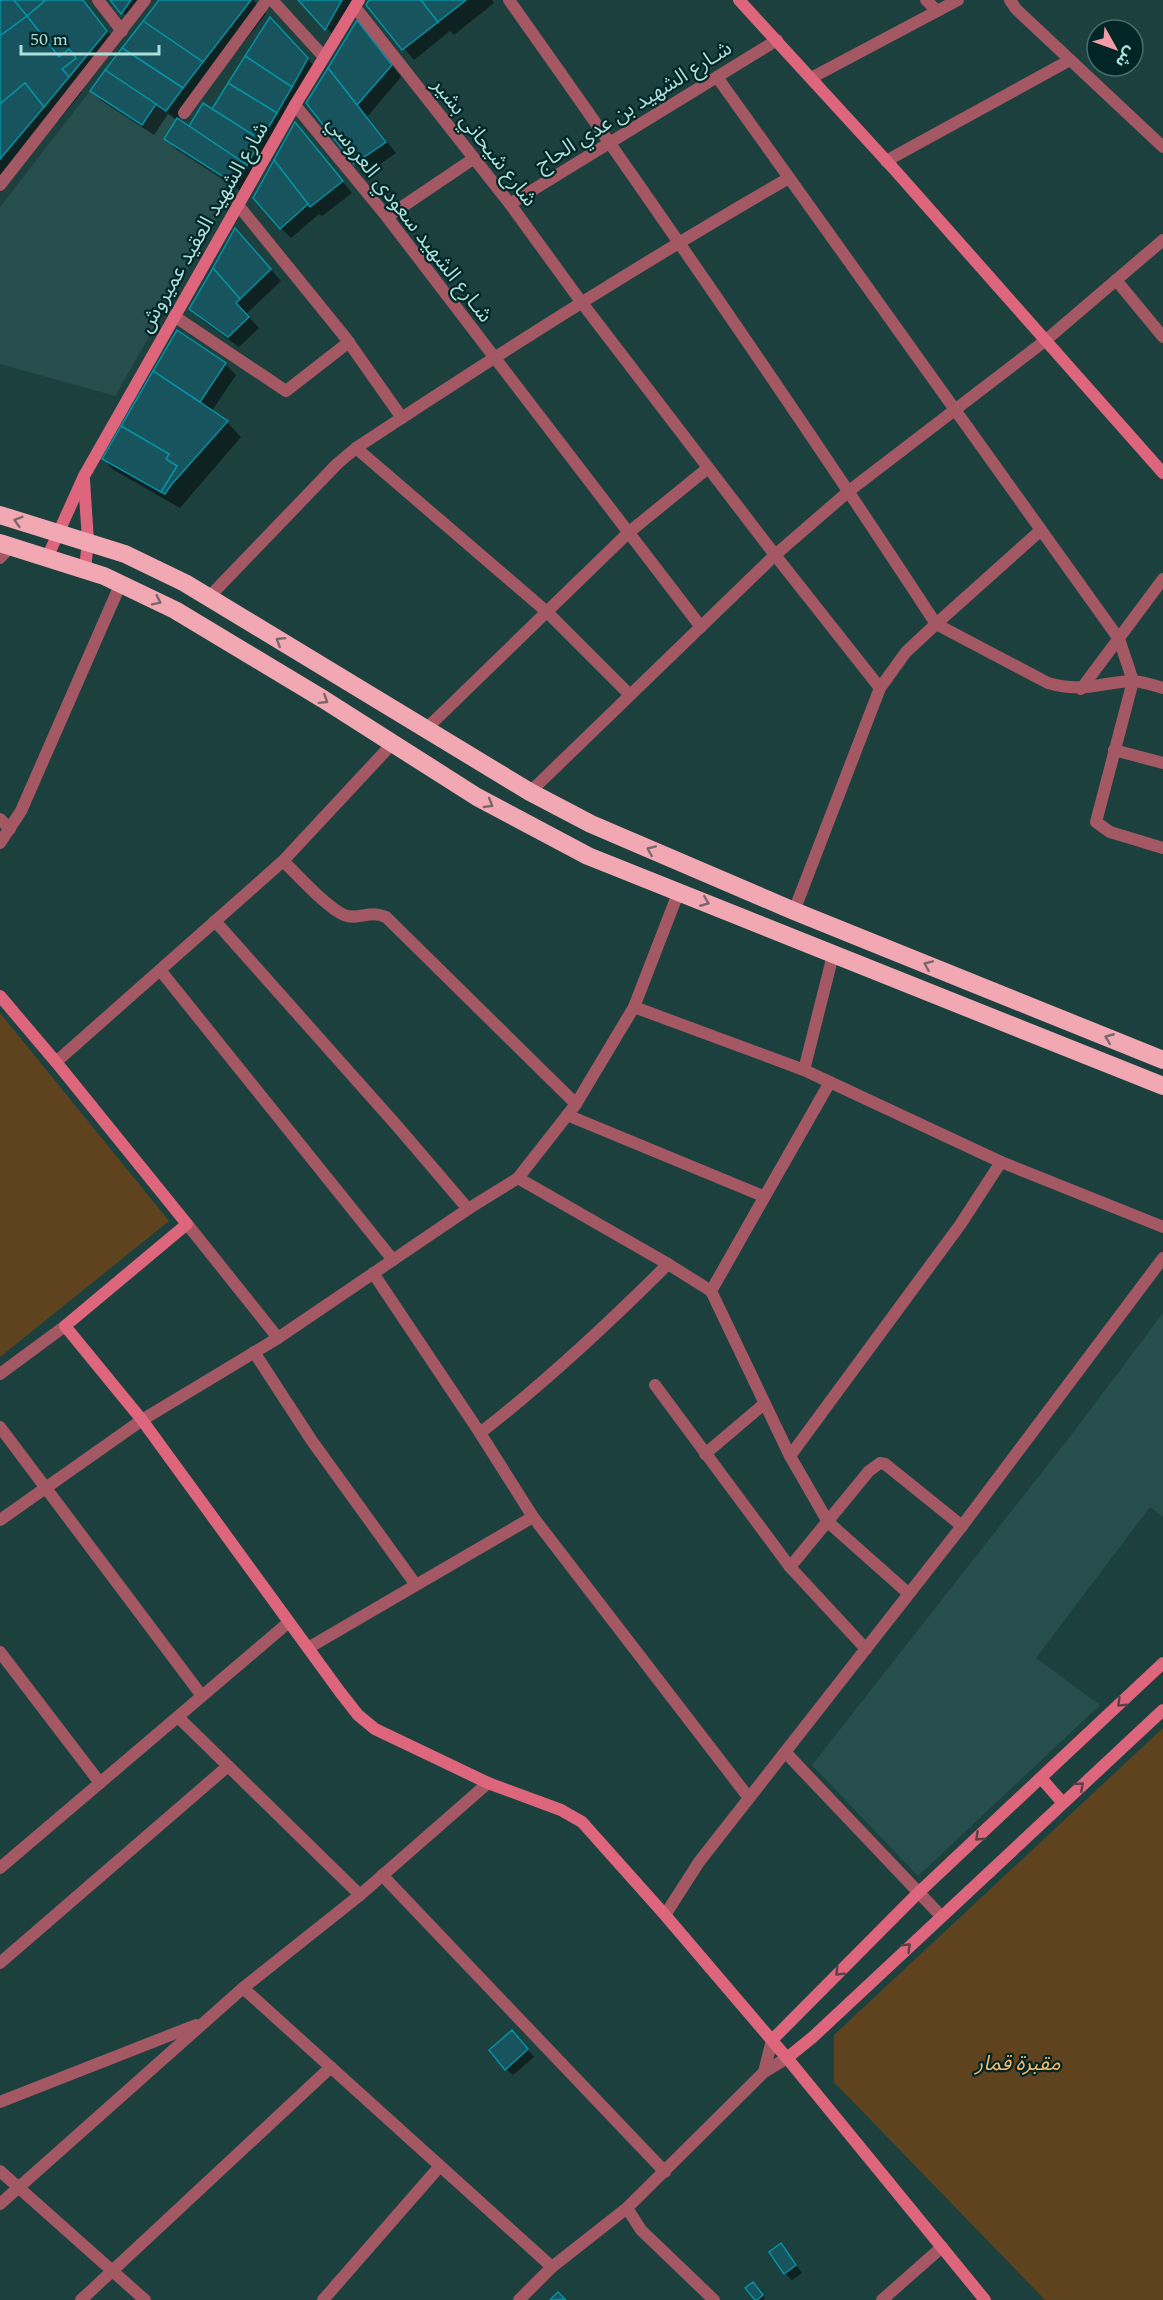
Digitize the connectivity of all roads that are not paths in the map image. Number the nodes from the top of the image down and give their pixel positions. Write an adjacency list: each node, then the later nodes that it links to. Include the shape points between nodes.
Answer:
1 (98, 0): 11 (street)
2 (145, 0): 11 (street)
3 (269, 0): 13 (street); 18 (street)
4 (509, 0): 19 (street)
5 (739, 0): 12 (street)
6 (926, 0): 10 (street)
7 (958, 0): 10 (street)
8 (357, 3): 13 (street, شارع الشهيد العقيد عميروش); 21 (street, شارع شيحاني بشير)
9 (1016, 3): 14 (street)
10 (937, 11): 16 (street)
11 (122, 31): 24 (street)
12 (777, 40): 15 (street, شـارع الشهيد بن عدي الحاج); 16 (street)
13 (324, 57): 17 (street, شارع الشهيد العقيد عميروش)
14 (1070, 60): 20 (street); 22 (street)
15 (717, 77): 19 (street, شـارع الشهيد بن عدي الحاج); 23 (street)
16 (811, 78): 22 (street)
17 (295, 105): 26 (street, شارع الشهيد العقيد عميروش); 27 (street, شـارع الشهيد سعودي العروسي)
18 (184, 113)
19 (610, 143): 25 (street, شـارع الشهيد بن عدي الحاج); 29 (street)
20 (1163, 147)
21 (473, 159): 25 (street, شارع شيحاني بشير); 27 (street)
22 (886, 161): 34 (street)
23 (789, 178): 29 (street); 37 (street)
24 (0, 184)
25 (510, 204): 31 (street, شارع شيحاني بشير)
26 (238, 205): 32 (street, شارع الشهيد العقيد عميروش); 35 (street)
27 (387, 217): 36 (street, شـارع الشهيد سعودي العروسي)
28 (1163, 240): 30 (street)
29 (677, 242): 31 (street); 43 (street)
30 (1116, 280): 33 (street); 34 (street)
31 (582, 303): 36 (street); 40 (street, شارع شيحاني بشير)
32 (174, 316): 35 (street, via 286,391); 42 (street, شارع الشهيد العقيد عميروش)
33 (1163, 337)
34 (1046, 340): 37 (street); 41 (street)
35 (349, 342): 38 (street)
36 (493, 358): 38 (street); 47 (street, شـارع الشهيد سعودي العروسي)
37 (954, 410): 43 (street); 45 (street)
38 (402, 418): 39 (street)
39 (356, 448): 55 (street); 56 (street)
40 (708, 468): 47 (street); 50 (street, شارع شيحاني بشير)
41 (1163, 473)
42 (84, 476): 46 (street, شارع الشهيد العقيد عميروش); 48 (street)
43 (849, 491): 50 (street); 57 (street)
44 (0, 515): 46 (highway, one-way to 44)
45 (1041, 530): 57 (street); 59 (street)
46 (59, 533): 48 (highway); 51 (street, شارع الشهيد العقيد عميروش)
47 (628, 533): 56 (street); 58 (street, شـارع الشهيد سعودي العروسي)
48 (88, 541): 52 (street); 55 (highway, via 148,565)
49 (4, 549): 51 (highway)
50 (775, 555): 58 (street); 61 (street, شارع شيحاني بشير)
51 (47, 558): 52 (highway)
52 (85, 569): 54 (highway)
53 (1163, 579): 59 (street)
54 (121, 583): 66 (highway, one-way to 66, via 175,610); 71 (street)
55 (209, 597): 65 (highway, one-way to 55)
56 (547, 612): 64 (street); 65 (street)
57 (936, 624): 61 (street, via 906,652); 63 (street, via 1048,683)
58 (700, 627): 64 (street)
59 (1119, 639): 60 (street); 63 (street)
60 (1133, 681): 62 (street); 63 (street); 67 (street)
61 (880, 688): 76 (street)
62 (1163, 688)
63 (1081, 689)
64 (630, 696): 69 (street)
65 (426, 729): 69 (highway)
66 (392, 744): 74 (street); 75 (highway, one-way to 75, via 498,809 588,856)
67 (1113, 750): 68 (street); 73 (street, via 1096,822 1110,832)
68 (1163, 763)
69 (530, 792): 76 (highway, one-way to 69, via 591,824)
70 (0, 819): 71 (street)
71 (10, 830): 72 (street)
72 (0, 843)
73 (1163, 848)
74 (283, 861): 77 (street); 89 (street, via 345,915 376,912 386,917)
75 (679, 891): 79 (highway, one-way to 79); 83 (street)
76 (794, 911): 78 (highway)
77 (215, 921): 80 (street); 94 (street)
78 (888, 949): 81 (highway); 84 (highway, one-way to 78)
79 (833, 955): 81 (highway); 86 (street)
80 (160, 970): 85 (street); 98 (street)
81 (876, 972): 88 (highway)
82 (0, 996): 85 (street)
83 (634, 1007): 86 (street); 89 (street)
84 (1163, 1060)
85 (57, 1062): 95 (street)
86 (804, 1070): 87 (street)
87 (830, 1082): 91 (street); 93 (street)
88 (1163, 1086)
89 (576, 1104): 90 (street)
90 (567, 1115): 92 (street); 93 (street)
91 (1001, 1162): 96 (street); 112 (street, via 960,1225)
92 (518, 1178): 94 (street); 99 (street)
93 (764, 1196): 101 (street)
94 (468, 1209): 98 (street)
95 (187, 1224): 102 (street); 103 (street)
96 (1163, 1227)
97 (1163, 1258): 117 (street)
98 (393, 1260): 100 (street)
99 (668, 1264): 101 (street); 110 (street, via 527,1396)
100 (373, 1273): 103 (street); 110 (street)
101 (711, 1291): 107 (street)
102 (65, 1326): 105 (street); 108 (street)
103 (278, 1338): 104 (street)
104 (255, 1352): 108 (street); 119 (street, via 312,1441)
105 (0, 1374)
106 (655, 1385): 111 (street)
107 (764, 1404): 111 (street); 112 (street)
108 (142, 1420): 113 (street); 121 (street)
109 (0, 1427): 113 (street)
110 (480, 1433): 114 (street)
111 (705, 1454): 118 (street)
112 (790, 1455): 116 (street)
113 (48, 1488): 115 (street); 126 (street)
114 (533, 1517): 119 (street); 134 (street)
115 (0, 1520)
116 (828, 1522): 117 (street, via 869,1471 885,1464); 118 (street); 120 (street)
117 (962, 1526): 120 (street)
118 (790, 1567): 123 (street)
119 (416, 1585): 122 (street)
120 (908, 1593): 123 (street)
121 (290, 1622): 122 (street); 126 (street)
122 (308, 1648): 133 (street, via 358,1715 375,1729)
123 (866, 1649): 129 (street)
124 (0, 1652): 132 (street)
125 (1163, 1663): 131 (street, one-way to 131)
126 (202, 1696): 128 (street)
127 (1163, 1710): 135 (street, one-way to 127)
128 (178, 1717): 130 (street); 132 (street)
129 (786, 1753): 134 (street); 138 (street)
130 (228, 1766): 139 (street); 142 (street)
131 (1041, 1778): 135 (street); 138 (street, one-way to 138)
132 (100, 1783): 136 (street)
133 (488, 1783): 137 (street); 140 (street, via 561,1810 582,1822)
134 (749, 1798): 140 (street, via 699,1862)
135 (1062, 1802): 141 (street)
136 (0, 1868)
137 (382, 1875): 139 (street); 152 (street)
138 (919, 1892): 141 (street); 145 (street, one-way to 145)
139 (360, 1895): 143 (street)
140 (665, 1915): 145 (street)
141 (941, 1916): 146 (street, one-way to 141)
142 (0, 1963)
143 (243, 1988): 144 (street); 147 (street)
144 (205, 2021): 149 (street); 153 (street)
145 (772, 2040): 146 (street); 148 (street)
146 (787, 2058): 148 (street); 156 (street)
147 (331, 2067): 150 (street); 158 (street)
148 (764, 2072): 152 (street)
149 (0, 2102)
150 (440, 2166): 157 (street); 162 (street)
151 (0, 2171): 153 (street)
152 (665, 2172): 155 (street)
153 (18, 2188): 154 (street); 158 (street)
154 (0, 2204)
155 (627, 2208): 157 (street); 164 (street, via 641,2230)
156 (942, 2247): 159 (street); 165 (street)
157 (552, 2267): 163 (street)
158 (112, 2271): 160 (street); 161 (street)
159 (884, 2299)
160 (81, 2300)
161 (145, 2300)
162 (323, 2300)
163 (519, 2300)
164 (714, 2300)
165 (985, 2300)

